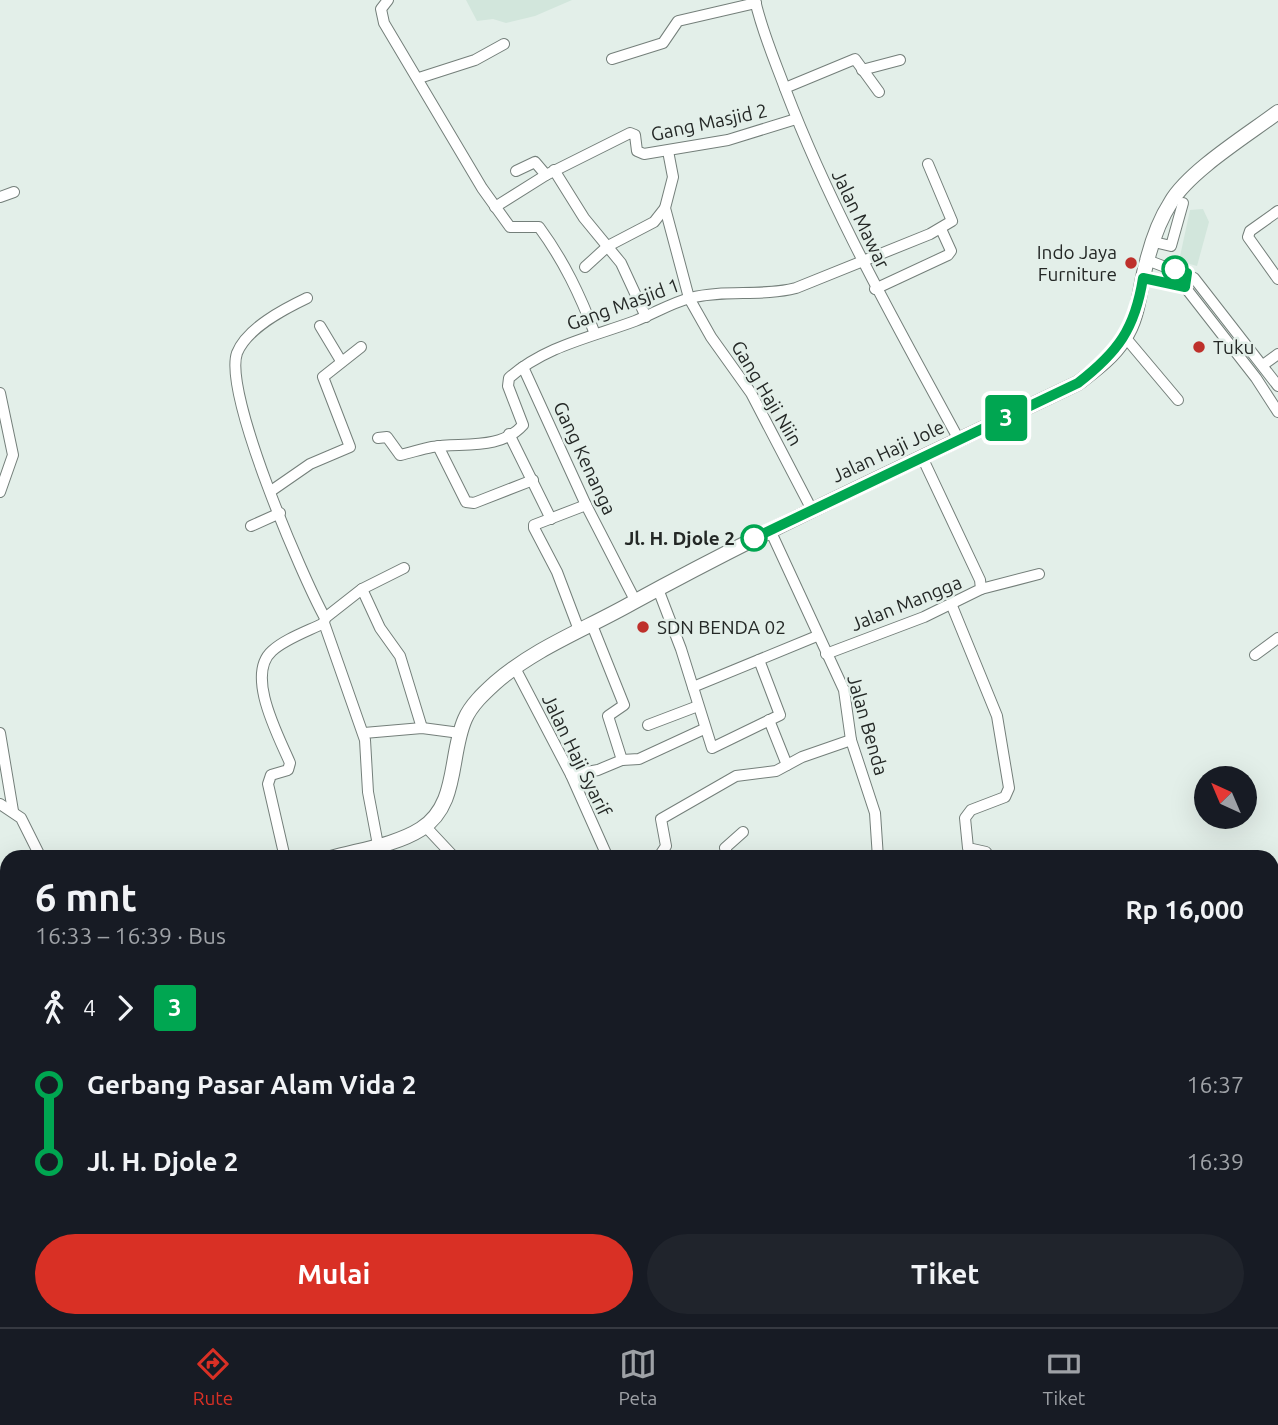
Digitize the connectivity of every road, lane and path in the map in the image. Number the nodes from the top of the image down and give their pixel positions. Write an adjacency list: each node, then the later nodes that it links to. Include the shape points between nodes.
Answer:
1 (388, 0): 7 (street, via 381,16)
2 (755, 1): 4 (street, Jalan Mawar, via 682,20 663,43); 8 (street, Jalan Mawar)
3 (504, 44): 7 (street, via 475,60)
4 (612, 59)
5 (900, 60): 6 (street)
6 (862, 70): 8 (street, via 851,59); 9 (street)
7 (419, 78): 19 (street)
8 (785, 88): 11 (street, Jalan Mawar)
9 (879, 92)
10 (1278, 112): 23 (main road, Jalan Haji Jole, via 1173,198)
11 (796, 119): 12 (street, Gang Masjid 2); 26 (street, Jalan Mawar)
12 (668, 151): 15 (street, Gang Masjid 2, via 640,154 635,135 630,133); 20 (street, via 673,177)
13 (928, 164): 22 (street, via 951,217 949,225)
14 (516, 171): 15 (street, via 534,162)
15 (550, 172): 19 (street, Gang Masjid 2); 24 (street)
16 (14, 192): 17 (street)
17 (0, 197)
18 (1183, 203): 23 (street, via 1171,246)
19 (495, 207): 37 (street, via 510,227 539,227 575,283)
20 (665, 208): 24 (street, via 654,222); 34 (street, Gang Haji Niin)
21 (1278, 211): 28 (street, via 1250,231 1250,240)
22 (941, 229): 26 (street, Gang Masjid 1); 32 (street, via 951,251 948,255)
23 (1154, 242): 25 (main road, Jalan Haji Jole)
24 (608, 246): 27 (street); 35 (street)
25 (1147, 260): 29 (street); 30 (main road, Jalan Haji Jole)
26 (861, 261): 32 (street, Jalan Mawar); 34 (street, Gang Masjid 1, via 830,277 778,293 731,292)
27 (585, 267)
28 (1276, 271)
29 (1187, 273): 31 (street); 42 (street)
30 (1143, 278): 31 (street); 38 (main road, Jalan Haji Jole)
31 (1185, 287): 47 (street)
32 (875, 289): 51 (street, Jalan Mawar)
33 (307, 298): 55 (street, via 250,336 236,358 234,374 245,422)
34 (689, 298): 35 (street, Gang Masjid 1); 58 (street, Gang Haji Niin, via 751,393)
35 (646, 317): 37 (street, Gang Masjid 1)
36 (320, 326): 41 (street)
37 (595, 334): 43 (street, Gang Masjid 1)
38 (1125, 337): 46 (street); 51 (main road, Jalan Haji Jole, via 1078,383)
39 (361, 347): 41 (street)
40 (1278, 354): 42 (street)
41 (341, 361): 55 (street, via 323,377 350,447 310,464)
42 (1263, 365): 44 (street)
43 (523, 367): 49 (street, via 508,382 523,425); 57 (street, Gang Kenanga)
44 (1278, 386)
45 (0, 393): 48 (street)
46 (1178, 400)
47 (1278, 412)
48 (3, 418): 56 (street, via 13,455)
49 (509, 434): 52 (street, via 478,445); 54 (street)
50 (378, 438): 52 (street, via 387,437 398,455)
51 (959, 440): 53 (main road, Jalan Haji Jole)
52 (438, 446): 54 (street, via 466,502)
53 (922, 457): 58 (main road, Jalan Haji Jole); 66 (street, Jalan Mangga)
54 (533, 480): 60 (street)
55 (271, 491): 59 (street)
56 (0, 492)
57 (586, 505): 60 (street); 68 (street, Gang Kenanga)
58 (811, 508): 62 (main road, Jalan Haji Jole)
59 (280, 513): 61 (street); 70 (street, via 303,578)
60 (551, 519): 71 (street, via 534,528)
61 (251, 527)
62 (770, 530): 65 (main road, Jalan Haji Jole); 72 (street, Jalan Benda)
63 (404, 568): 67 (street)
64 (1039, 574): 66 (street)
65 (658, 589): 68 (main road, Jalan Haji Jole); 78 (street)
66 (981, 589): 69 (street, Jalan Mangga)
67 (362, 590): 70 (street); 82 (street, via 400,656)
68 (636, 601): 71 (main road, Jalan Haji Jole)
69 (952, 606): 74 (street, Jalan Mangga); 103 (street, via 997,716 1009,788 1005,797 971,810 965,818 968,848)
70 (325, 620): 85 (street); 96 (street, via 274,649 262,668 268,710 290,763 288,770 271,775 268,784)
71 (585, 628): 77 (main road, Jalan Haji Jole); 88 (street, via 624,705 608,716)
72 (817, 636): 74 (street, Jalan Benda); 76 (street)
73 (1278, 638): 75 (street)
74 (826, 654): 87 (street, Jalan Benda, via 844,690)
75 (1255, 655)
76 (759, 660): 78 (street); 80 (street, via 780,714)
77 (515, 668): 86 (main road, Jalan Haji Jole, via 478,700); 90 (street, Jalan Haji Syarif)
78 (692, 687): 79 (street)
79 (698, 706): 81 (street); 83 (street)
80 (769, 720): 83 (street, via 714,748); 89 (street)
81 (648, 725)
82 (422, 728): 85 (street); 86 (street)
83 (704, 729): 88 (street, via 639,759)
84 (0, 733): 92 (street)
85 (364, 733): 97 (street)
86 (460, 733): 93 (main road, Jalan Haji Jole, via 447,796)
87 (851, 740): 89 (street); 102 (street, Jalan Benda, via 875,813)
88 (622, 760): 90 (street)
89 (787, 765): 100 (street, via 776,771 736,776 665,816 661,819)
90 (571, 775): 99 (street, Jalan Haji Syarif)
91 (0, 804): 92 (street)
92 (13, 811): 95 (street)
93 (425, 827): 97 (main road); 98 (street)
94 (743, 832): 101 (street)
95 (38, 850)
96 (283, 850)
97 (373, 850)
98 (447, 850)
99 (604, 850)
100 (663, 850)
101 (725, 850)
102 (877, 850)
103 (977, 850)

